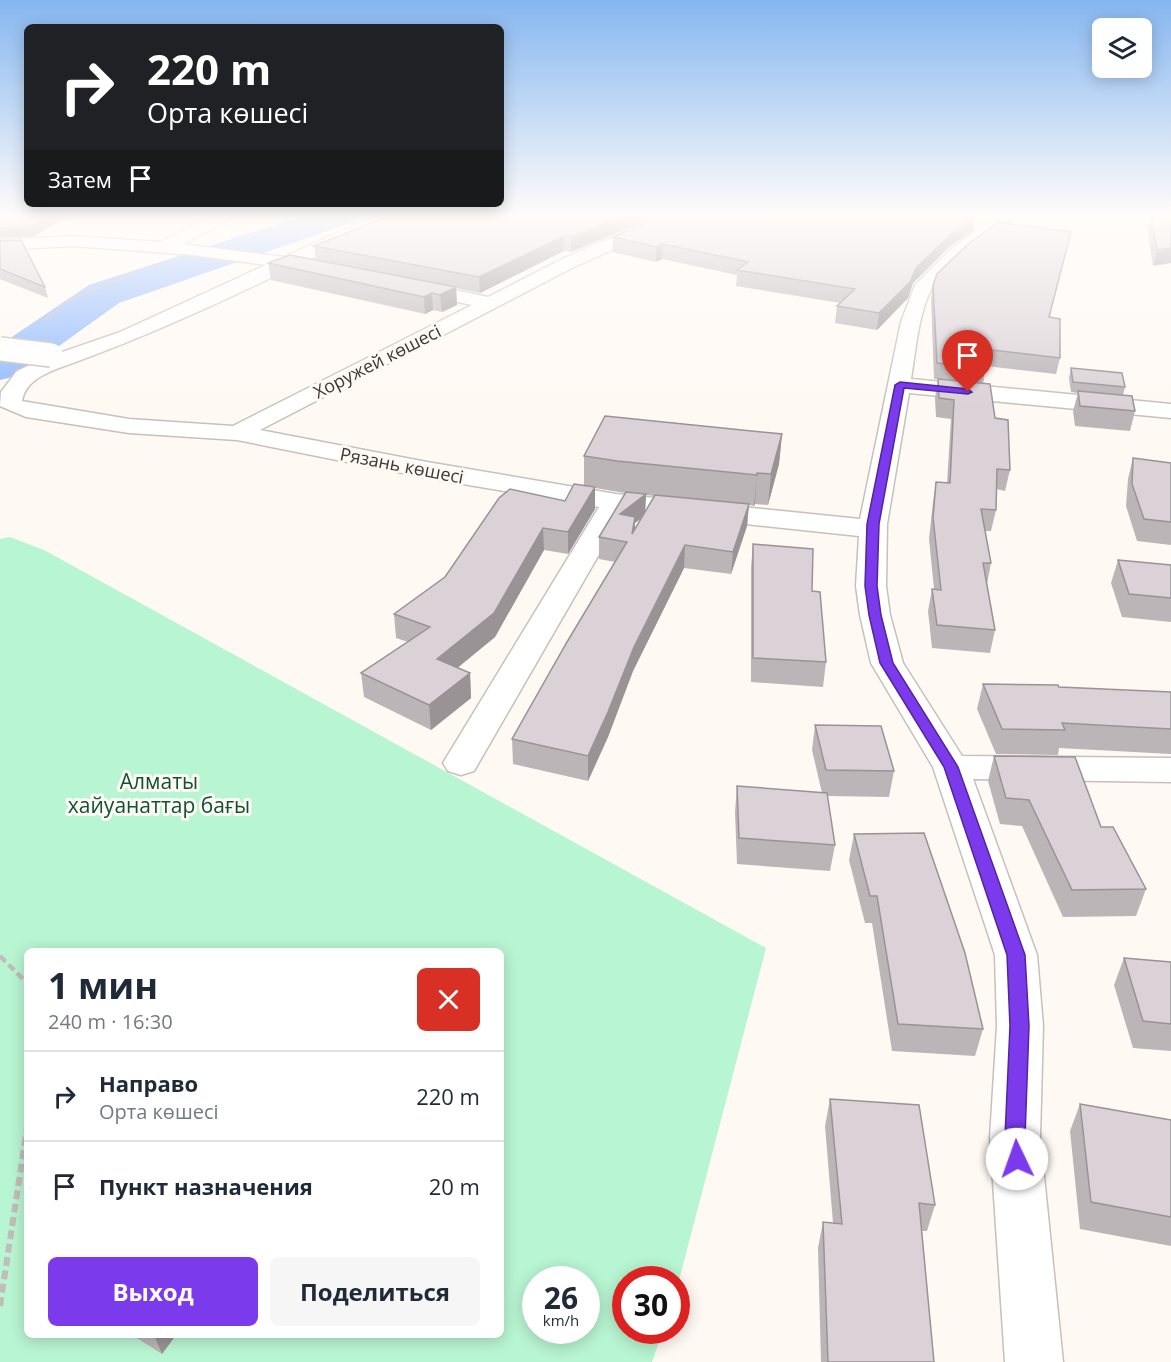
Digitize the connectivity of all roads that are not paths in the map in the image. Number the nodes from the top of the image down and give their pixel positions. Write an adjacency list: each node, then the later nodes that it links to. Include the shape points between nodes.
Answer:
1 (245, 278): 7 (street, via 127,336)
2 (540, 278): 5 (street, Хоружей көшесі)
3 (932, 278): 8 (street, via 924,285 911,322)
4 (399, 285): 5 (street)
5 (491, 303): 10 (street, Хоружей көшесі)
6 (0, 349): 7 (street, bridge)
7 (58, 356): 10 (street, Рязань көшесі, via 25,376 12,392 10,404 129,426)
8 (900, 385): 9 (street); 12 (street)
9 (1171, 411)
10 (237, 433): 11 (street, Рязань көшесі)
11 (616, 502): 12 (street, Рязань көшесі); 13 (street)
12 (873, 529): 14 (street, via 871,586 886,663)
13 (461, 763)
14 (951, 767): 15 (street); 16 (street, via 1016,955 1020,1026 1015,1137)
15 (1171, 770)
16 (1034, 1362)

